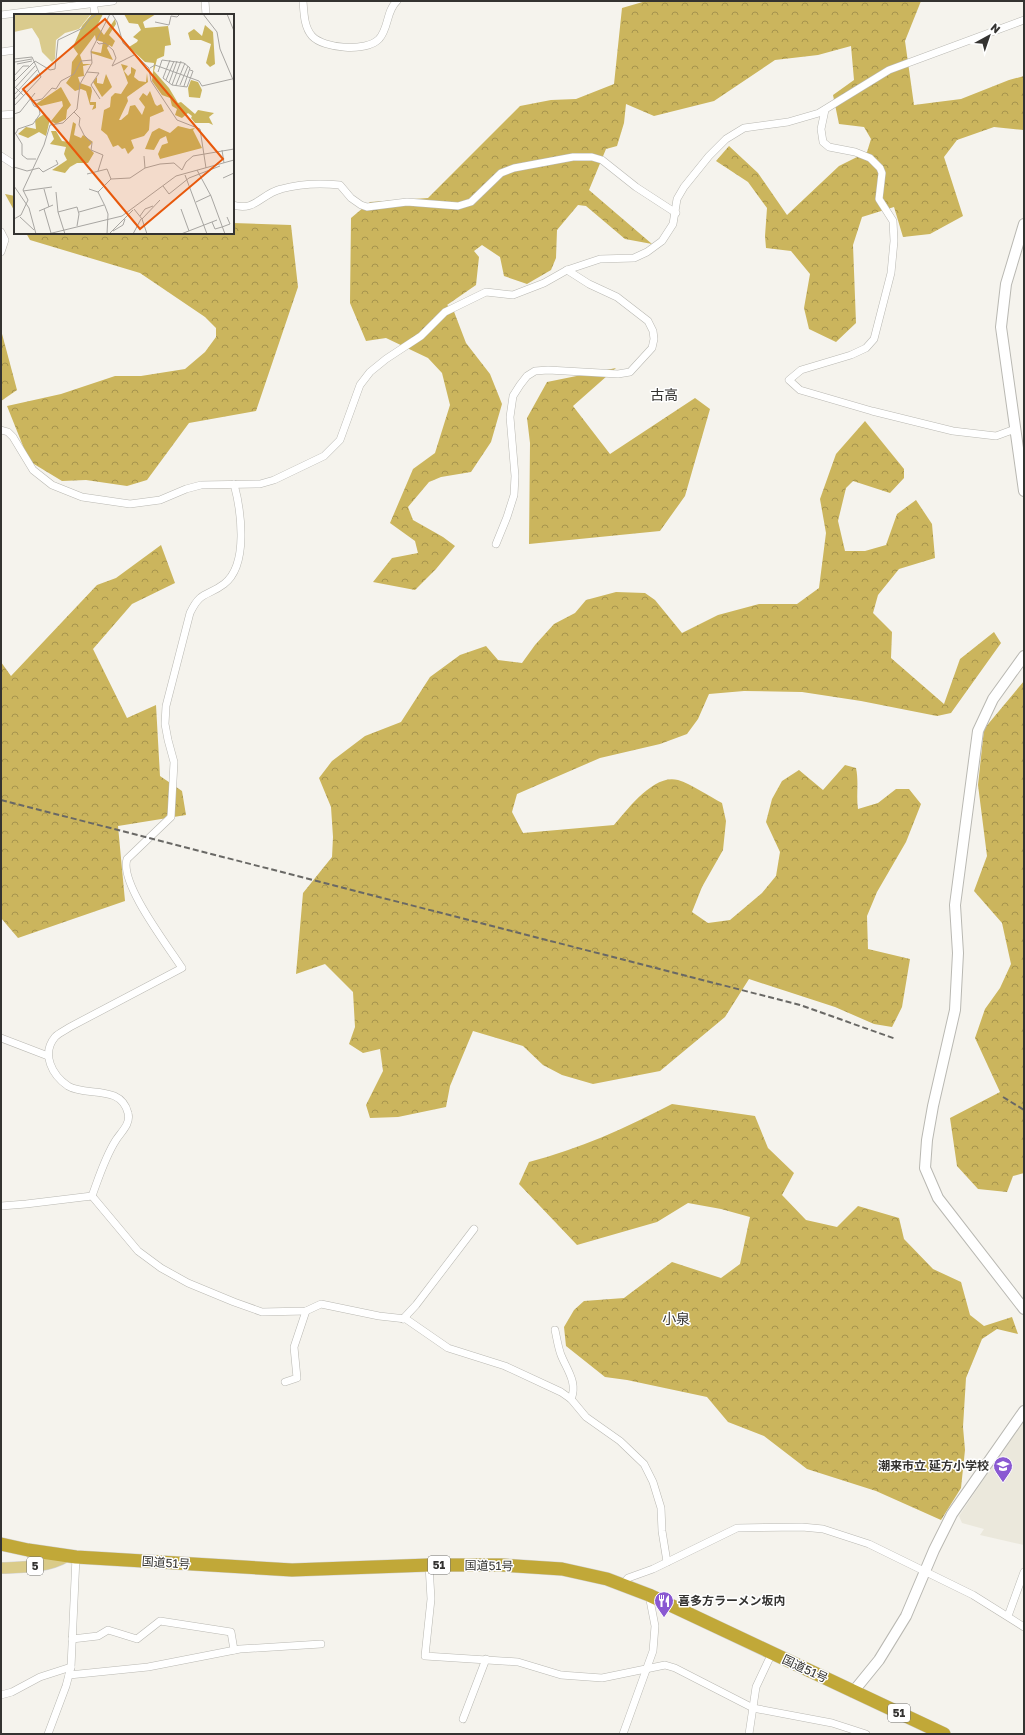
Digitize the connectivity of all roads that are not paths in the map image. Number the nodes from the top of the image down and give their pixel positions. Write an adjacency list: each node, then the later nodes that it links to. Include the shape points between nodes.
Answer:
1 (113, 1): 5 (street)
2 (205, 1): 7 (street)
3 (303, 1): 4 (street, via 306,24 312,36 323,43 356,48 368,46 379,39 390,10)
4 (398, 1)
5 (94, 2): 6 (street); 8 (street)
6 (95, 14)
7 (206, 14)
8 (1, 15)
9 (1024, 20): 12 (street, via 889,70)
10 (14, 50): 11 (street)
11 (1, 52)
12 (825, 110): 18 (street, via 788,122 744,128 726,138 684,187 677,199); 23 (street, via 821,129 824,142 829,147 870,158 882,173 879,199 893,221 894,241 890,273 874,339 866,348 801,370 789,380 800,390 933,427 996,436)
13 (14, 114): 14 (street)
14 (1, 115)
15 (1, 156): 16 (street)
16 (14, 164)
17 (234, 205): 18 (street, via 244,208 252,206 282,188 326,183 340,185 351,198 367,207 407,202 458,206 471,202 501,173 514,168 573,157 592,157 602,160 636,187)
18 (676, 213): 22 (street, via 673,224 662,241 647,252 634,258 600,259)
19 (1024, 224): 23 (street, via 1006,284 1001,327)
20 (1, 232): 21 (street, via 4,240)
21 (1, 252)
22 (567, 270): 25 (street, via 544,283 513,295 486,292 445,312 421,336 386,358 370,372 360,385 340,440 324,456 274,480 260,484); 27 (street, via 617,297 648,321 653,331 652,348 630,372 618,374 548,370 535,371 527,376 513,396 510,417 514,495)
23 (1015, 429): 26 (street)
24 (1, 430): 25 (street, via 13,437 23,456 38,474 52,485 82,497 130,504 160,500 202,485)
25 (234, 484): 30 (street, via 241,516 238,560 234,573 225,584 197,598 194,603 166,706 165,724 174,762 171,817 127,859 125,866 137,899 182,968 56,1036 50,1045)
26 (1024, 491)
27 (496, 544)
28 (1024, 656): 34 (street, via 993,700 978,730 955,905 958,953 955,1010 933,1106 925,1168 938,1198)
29 (1, 1038): 30 (street)
30 (48, 1056): 31 (street, via 51,1069 69,1086 84,1091 103,1091 119,1099 128,1112 127,1125 105,1160)
31 (92, 1196): 32 (street); 35 (street, via 138,1251 188,1283 262,1312)
32 (1, 1206)
33 (474, 1229): 36 (street)
34 (1024, 1309)
35 (306, 1311): 36 (street, via 321,1304 379,1316); 38 (street, via 294,1348 298,1378)
36 (404, 1318): 39 (street, via 448,1348 505,1366)
37 (555, 1330): 39 (street, via 560,1354 573,1382 574,1391)
38 (285, 1382)
39 (571, 1399): 43 (street, via 586,1417 620,1441 644,1464 661,1508)
40 (1024, 1411): 46 (street, via 952,1514)
41 (1, 1544): 42 (highway, 国道51号 / 51)
42 (71, 1556): 44 (highway, 国道51号 / 51, via 292,1570); 45 (main road, 5, via 44,1566); 52 (street)
43 (667, 1562): 46 (street, via 737,1528 802,1527 823,1530 869,1544); 48 (street, via 628,1578)
44 (429, 1565): 48 (highway, 国道51号 / 51, via 501,1565 562,1569); 56 (street, via 430,1599 425,1656)
45 (1, 1568)
46 (925, 1570): 50 (street); 60 (street, via 906,1616 879,1660)
47 (1024, 1572): 50 (street)
48 (623, 1584): 49 (highway, 国道51号 / 51)
49 (649, 1595): 55 (highway, 国道51号 / 51); 58 (street, via 655,1626 653,1651)
50 (1008, 1616): 51 (street)
51 (1024, 1628)
52 (72, 1640): 54 (street, via 98,1636 108,1630 137,1639 160,1621 231,1632); 57 (street)
53 (321, 1644): 54 (street)
54 (234, 1650): 59 (street, via 148,1667)
55 (772, 1653): 60 (highway, 国道51号 / 51); 62 (street, via 756,1688)
56 (486, 1659): 58 (street, via 518,1662 561,1675 602,1678); 63 (street)
57 (71, 1667): 59 (street); 61 (street, via 40,1677)
58 (648, 1668): 62 (street, via 665,1665 675,1668); 65 (street)
59 (69, 1675): 64 (street)
60 (853, 1692): 68 (highway, 国道51号 / 51)
61 (1, 1695)
62 (753, 1708): 66 (street); 67 (street, via 832,1723)
63 (463, 1719)
64 (48, 1734)
65 (623, 1734)
66 (749, 1734)
67 (866, 1734)
68 (944, 1734)

